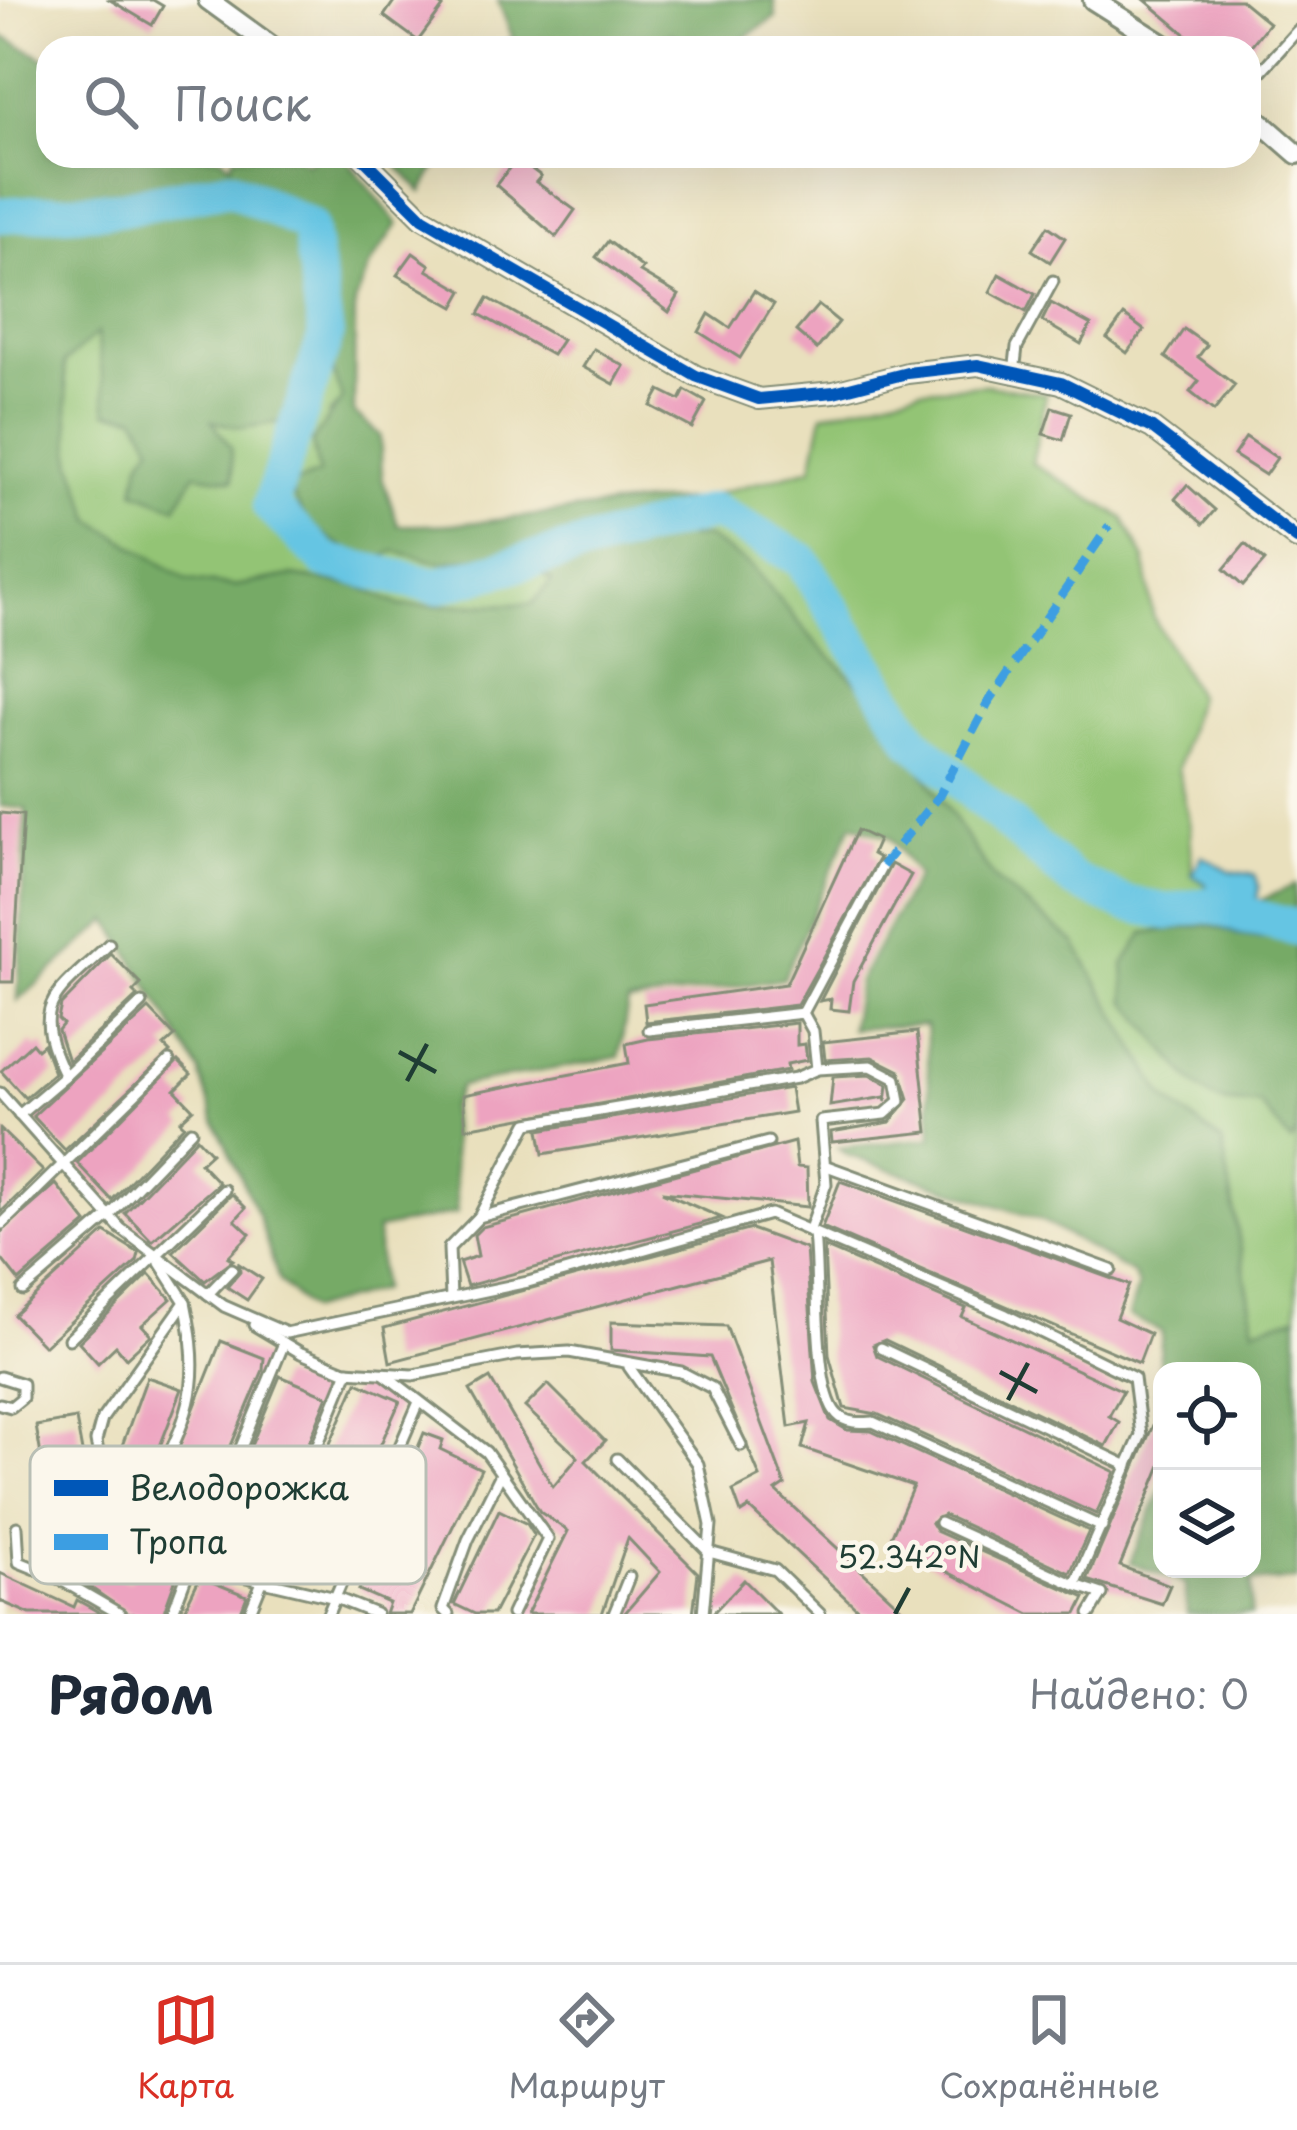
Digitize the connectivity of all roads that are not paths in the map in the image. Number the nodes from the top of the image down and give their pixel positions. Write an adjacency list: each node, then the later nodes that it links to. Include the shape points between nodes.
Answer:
1 (208, 0): 4 (street)
2 (1093, 0): 5 (street)
3 (1297, 31): 6 (lane)
4 (258, 36)
5 (1150, 36)
6 (1261, 71)
7 (1261, 122): 8 (street)
8 (1297, 154)
9 (373, 168): 11 (street, via 423,218 696,376 760,399 978,365)
10 (1053, 281): 11 (lane, via 1017,347)
11 (1014, 373): 12 (street, via 1060,383 1152,428)
12 (1297, 538)
13 (882, 866): 16 (lane)
14 (109, 944): 20 (lane, via 52,1000 47,1040)
15 (142, 1003): 20 (lane)
16 (803, 1013): 17 (lane); 19 (lane)
17 (649, 1030)
18 (169, 1061): 25 (lane)
19 (817, 1069): 26 (lane, via 871,1066 896,1079 900,1101 884,1114 821,1121); 29 (lane, via 528,1123)
20 (65, 1076): 22 (lane)
21 (0, 1093): 22 (lane)
22 (20, 1114): 25 (lane)
23 (191, 1132): 28 (lane)
24 (769, 1142): 29 (lane)
25 (65, 1165): 28 (lane); 30 (lane)
26 (824, 1165): 31 (lane); 34 (lane)
27 (224, 1190): 32 (lane)
28 (110, 1216): 32 (lane); 35 (lane)
29 (479, 1217): 37 (lane, via 449,1248)
30 (2, 1224)
31 (812, 1233): 37 (lane, via 770,1214); 56 (lane, via 1134,1378 1141,1435); 60 (lane, via 826,1390 837,1415 873,1422)
32 (158, 1258): 36 (lane); 38 (lane); 40 (lane)
33 (232, 1269): 36 (lane)
34 (1111, 1270)
35 (23, 1290)
36 (208, 1294): 39 (lane)
37 (451, 1298): 39 (lane, via 286,1333)
38 (185, 1303): 50 (lane, via 102,1419); 51 (lane, via 194,1396)
39 (224, 1306): 41 (lane)
40 (69, 1340)
41 (284, 1343): 44 (lane); 52 (lane)
42 (881, 1348): 56 (lane)
43 (629, 1367): 45 (lane, via 568,1352); 49 (lane, via 681,1372 712,1388); 61 (lane, via 698,1464)
44 (348, 1371): 45 (lane); 53 (lane)
45 (384, 1373): 47 (lane)
46 (0, 1377): 48 (lane, via 22,1384 22,1398 11,1408)
47 (419, 1402): 54 (lane); 57 (lane, via 486,1452)
48 (0, 1404)
49 (741, 1445)
50 (97, 1446)
51 (172, 1446)
52 (241, 1446)
53 (317, 1446)
54 (400, 1446)
55 (617, 1460): 61 (lane)
56 (1128, 1466): 60 (lane)
57 (501, 1474): 76 (lane, via 451,1581); 77 (lane, via 548,1539)
58 (940, 1523): 69 (lane)
59 (16, 1527): 62 (lane, via 19,1562)
60 (1102, 1527): 69 (lane)
61 (709, 1552): 79 (lane); 80 (lane, via 776,1570)
62 (30, 1566)
63 (628, 1577): 78 (lane)
64 (69, 1584): 71 (lane)
65 (183, 1584): 72 (lane)
66 (261, 1584): 73 (lane)
67 (271, 1584): 70 (lane)
68 (342, 1584): 70 (lane)
69 (1075, 1585): 81 (lane, via 1102,1594)
70 (336, 1598): 74 (lane); 75 (lane)
71 (120, 1614)
72 (172, 1614)
73 (249, 1614)
74 (328, 1614)
75 (376, 1614)
76 (448, 1614)
77 (512, 1614)
78 (614, 1614)
79 (703, 1614)
80 (820, 1614)
81 (1090, 1614)

